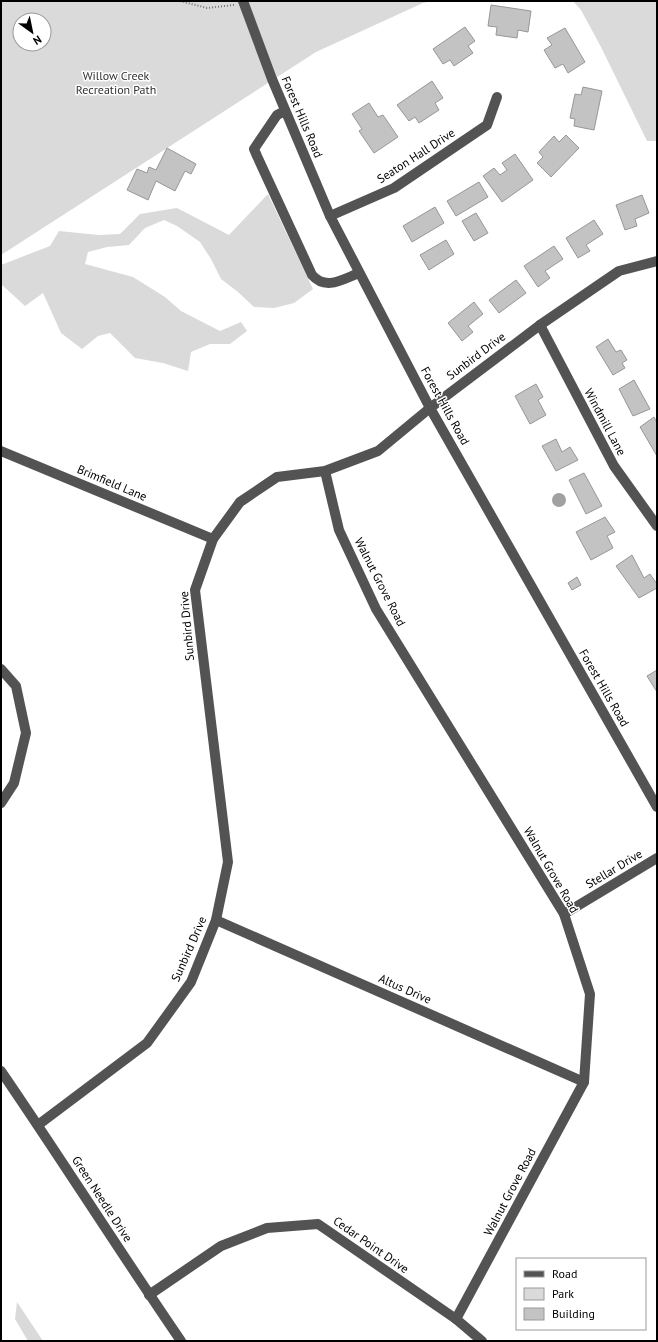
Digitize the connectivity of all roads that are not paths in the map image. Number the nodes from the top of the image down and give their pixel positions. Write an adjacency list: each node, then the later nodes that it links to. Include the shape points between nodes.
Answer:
1 (243, 2): 3 (street, Forest Hills Road)
2 (497, 97): 4 (street, Seaton Hall Drive, via 487,125 394,188)
3 (285, 111): 4 (street, Forest Hills Road); 6 (street, via 277,115 254,149 317,282 328,284)
4 (330, 216): 6 (street, Forest Hills Road)
5 (657, 260): 7 (street, Sunbird Drive, via 619,271)
6 (359, 273): 8 (street, Forest Hills Road)
7 (540, 325): 8 (street, Sunbird Drive); 11 (street, Windmill Lane, via 614,466)
8 (430, 408): 10 (street, Sunbird Drive, via 378,451); 15 (street, Forest Hills Road)
9 (1, 451): 12 (street, Brimfield Lane)
10 (325, 471): 12 (street, Sunbird Drive, via 277,477 240,502); 17 (street, Walnut Grove Road, via 339,530 376,609)
11 (657, 526)
12 (213, 539): 18 (street, Sunbird Drive, via 195,590 228,862)
13 (1, 669): 14 (street, via 16,686 26,733 14,783)
14 (1, 803)
15 (657, 807)
16 (657, 858): 17 (street, Stellar Drive)
17 (564, 914): 20 (street, Walnut Grove Road, via 590,994)
18 (216, 920): 20 (street, Altus Drive); 21 (street, Sunbird Drive, via 191,982 147,1043)
19 (1, 1071): 21 (street, Green Needle Drive)
20 (584, 1082): 23 (street, Walnut Grove Road)
21 (38, 1125): 22 (street, Green Needle Drive)
22 (149, 1295): 23 (street, Cedar Point Drive, via 222,1246 267,1228 318,1224); 24 (street, Green Needle Drive)
23 (456, 1319): 25 (street, Cedar Point Drive)
24 (181, 1341)
25 (482, 1341)

